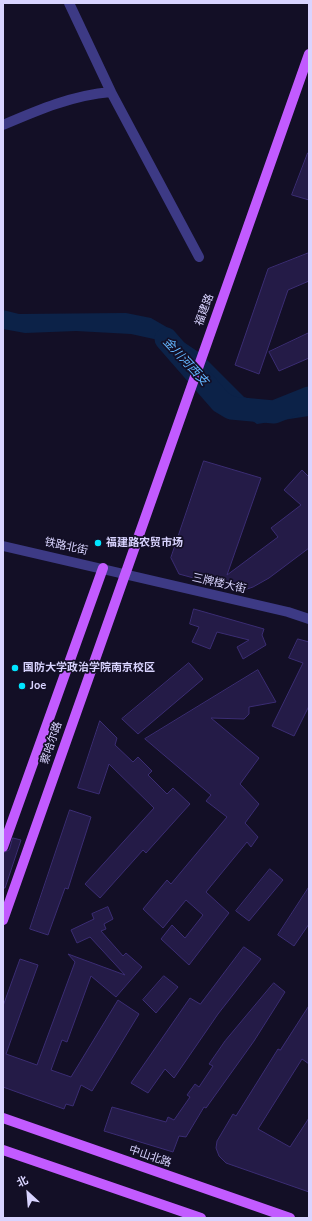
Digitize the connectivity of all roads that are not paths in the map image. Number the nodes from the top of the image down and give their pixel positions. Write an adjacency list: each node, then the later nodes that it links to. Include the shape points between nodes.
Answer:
1 (69, 3): 3 (street)
2 (309, 54): 8 (main road, 福建路)
3 (111, 92): 4 (street, via 92,93 44,107); 5 (street)
4 (3, 125)
5 (199, 257)
6 (3, 546): 7 (street, 铁路北街)
7 (103, 568): 8 (street, 铁路北街); 10 (main road, 察哈尔路)
8 (124, 574): 9 (street, 三牌楼大街); 11 (main road, 察哈尔路)
9 (309, 619)
10 (3, 847)
11 (3, 920)
12 (3, 1118): 15 (main road, 中山北路)
13 (3, 1150): 14 (main road)
14 (201, 1218)
15 (290, 1218)

